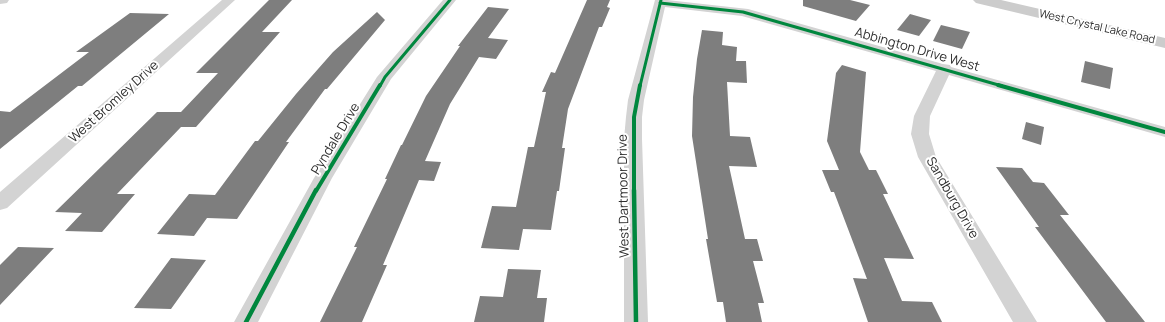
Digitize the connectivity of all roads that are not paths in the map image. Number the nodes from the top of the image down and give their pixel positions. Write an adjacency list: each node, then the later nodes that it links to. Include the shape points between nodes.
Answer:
1 (0, 0): 2 (street)
2 (3, 0)
3 (228, 0): 10 (street, West Bromley Drive)
4 (450, 0): 11 (street, Pyndale Drive, via 385,77 323,178)
5 (981, 0): 7 (street, West Crystal Lake Road)
6 (660, 1): 8 (street, Abbington Drive West, via 743,12); 12 (street, West Dartmoor Drive, via 634,117)
7 (1165, 43)
8 (945, 68): 9 (street, Abbington Drive West); 13 (street, Sandburg Drive, via 922,116 920,134 927,157)
9 (1165, 132)
10 (0, 203)
11 (246, 322)
12 (636, 322)
13 (1025, 322)

